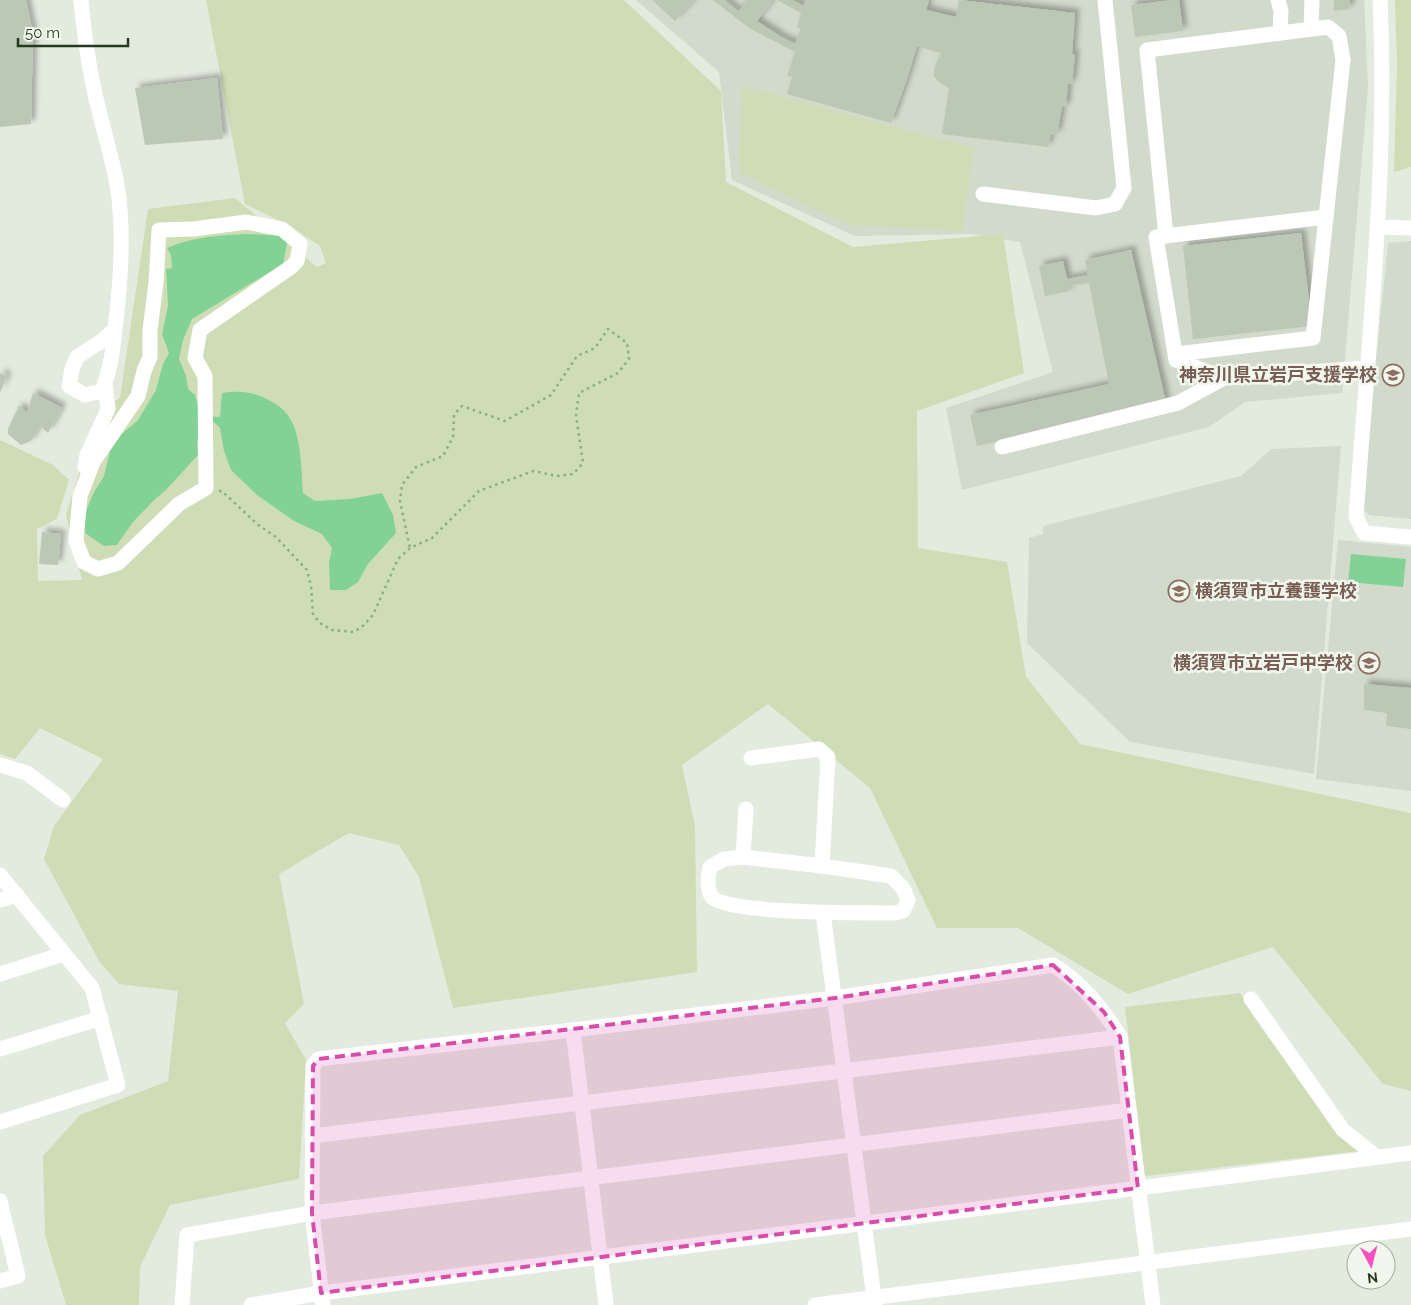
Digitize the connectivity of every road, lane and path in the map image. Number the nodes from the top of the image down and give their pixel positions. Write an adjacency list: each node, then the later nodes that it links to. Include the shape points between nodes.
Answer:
1 (81, 0): 13 (street, via 93,86 118,192 121,232)
2 (1105, 0): 8 (street, via 1124,188 1115,204 1096,208)
3 (1278, 0): 7 (street)
4 (1312, 0): 6 (street)
5 (1380, 0): 10 (street, via 1381,158)
6 (1311, 29): 7 (street); 9 (street, via 1328,27 1339,36 1343,60)
7 (1280, 33): 12 (street, via 1147,50)
8 (983, 194)
9 (1326, 217): 12 (street); 14 (street, via 1314,338)
10 (1377, 227): 11 (street); 15 (street)
11 (1411, 228)
12 (1166, 236): 14 (street, via 1156,237)
13 (115, 329): 17 (street, via 110,371); 17 (street, via 77,357 69,386 85,395 102,390)
14 (1176, 354): 16 (street, via 1176,360)
15 (1367, 368): 16 (street); 21 (street, via 1356,517 1364,533)
16 (1224, 378): 18 (street, via 1178,403)
17 (105, 384): 20 (street, via 108,408 87,455)
18 (1002, 447)
19 (206, 488): 20 (street, via 179,504 118,563 98,569 84,562 76,541); 20 (street, via 204,376 195,358 200,330 297,261 300,244 282,228 246,222 159,230 150,357 138,396 93,462); 22 (path, via 222,491 291,552 306,570 313,614 332,630 354,632 364,624 372,615 398,559)
20 (80, 496)
21 (1411, 537)
22 (410, 548): 22 (path, via 432,538 479,491 532,471 557,476 573,474 582,463 576,416 579,393 618,373 629,359 627,343 608,329 595,348 577,356 551,395 504,421 462,406 454,415 453,437 443,456 416,467 402,485 400,501)
23 (751, 758): 28 (street, via 819,749 828,757)
24 (0, 765): 25 (street, via 27,773)
25 (63, 800)
26 (746, 809): 27 (street)
27 (743, 857): 28 (street); 32 (street, via 724,859 710,867 707,883 711,896 737,906)
28 (822, 866): 32 (street, via 891,876 903,888 908,900 903,911 894,913)
29 (0, 875): 30 (street)
30 (17, 895): 31 (street); 33 (street)
31 (0, 900)
32 (823, 912): 35 (street)
33 (63, 954): 34 (street); 37 (street, via 92,988)
34 (0, 974)
35 (834, 998): 38 (street); 39 (street, via 1052,965 1065,972 1104,1012); 41 (street)
36 (1251, 999): 48 (street, via 1343,1130)
37 (101, 1018): 40 (street); 44 (street, via 118,1086)
38 (573, 1030): 42 (street); 45 (street, via 318,1059 313,1066)
39 (1120, 1037): 41 (street); 43 (street)
40 (0, 1049)
41 (844, 1071): 42 (street); 46 (street)
42 (582, 1104): 45 (street); 50 (street)
43 (1128, 1110): 46 (street); 51 (street)
44 (0, 1122)
45 (312, 1136): 53 (street)
46 (854, 1145): 50 (street); 54 (street)
47 (1411, 1153): 48 (street); 49 (street)
48 (1377, 1158): 51 (street)
49 (1411, 1158)
50 (590, 1177): 53 (street); 56 (street)
51 (1138, 1188): 54 (street); 57 (street)
52 (0, 1201): 58 (street, via 18,1276)
53 (312, 1213): 59 (street); 61 (street, via 187,1236)
54 (864, 1223): 56 (street); 60 (street)
55 (1411, 1229): 57 (street)
56 (600, 1257): 59 (street); 63 (street)
57 (1148, 1263): 60 (street); 65 (street)
58 (0, 1281)
59 (322, 1299): 62 (street)
60 (874, 1301): 64 (street)
61 (182, 1305)
62 (252, 1305)
63 (606, 1305)
64 (815, 1305)
65 (1153, 1305)

